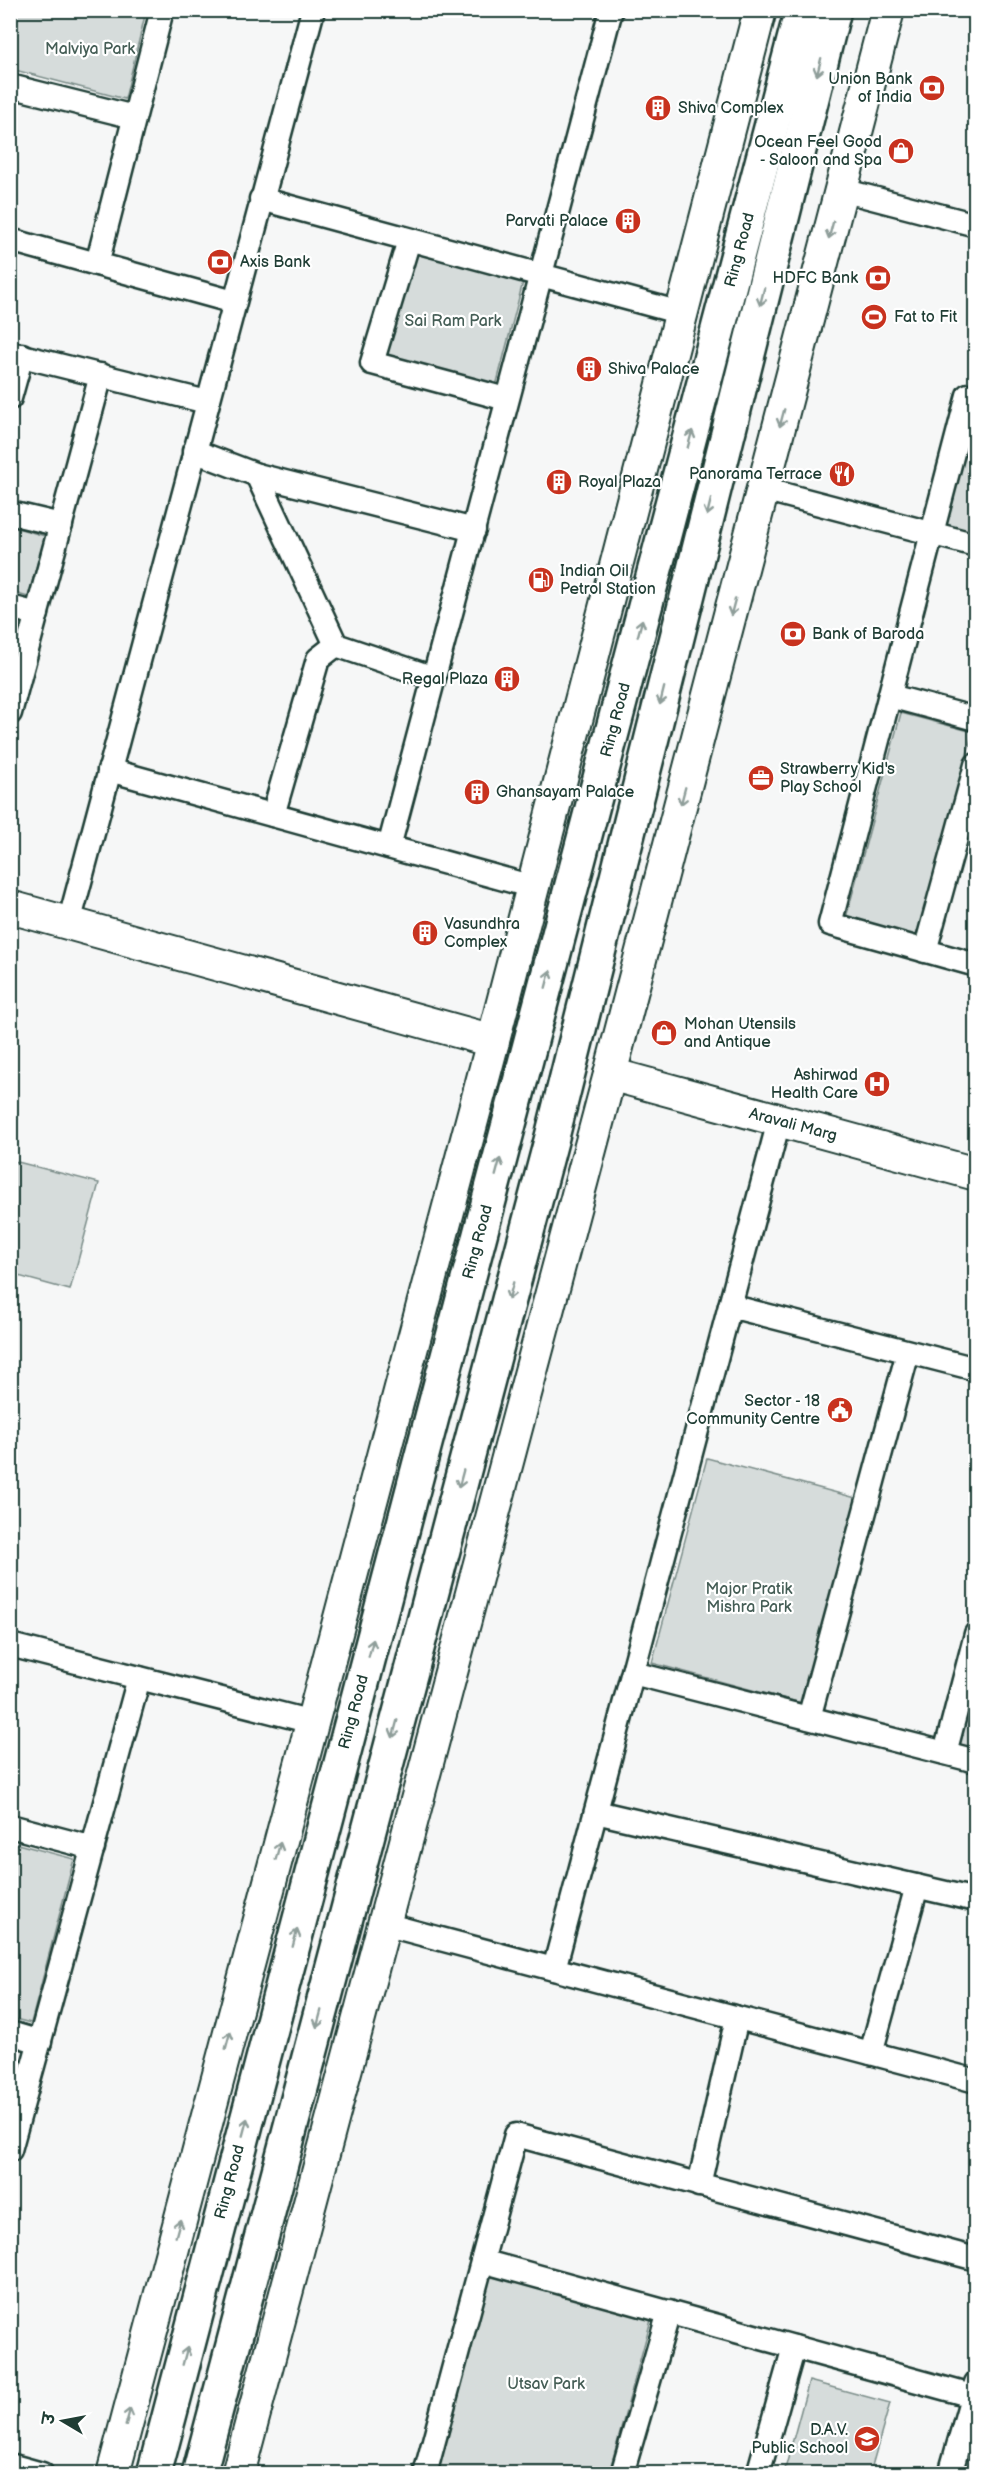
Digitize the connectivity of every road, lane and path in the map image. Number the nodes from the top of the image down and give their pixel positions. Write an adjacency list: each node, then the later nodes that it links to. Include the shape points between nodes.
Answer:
1 (162, 10): 9 (street)
2 (313, 10): 11 (street)
3 (611, 10): 16 (street)
4 (760, 10): 18 (street)
5 (802, 10): 87 (highway, Ring Road, one-way to 5)
6 (834, 10): 88 (highway, Ring Road, one-way to 88, via 526,1234)
7 (888, 10): 10 (street)
8 (10, 86): 9 (street)
9 (134, 117): 15 (street)
10 (842, 190): 12 (street); 27 (street, one-way to 27)
11 (261, 199): 14 (street); 17 (street)
12 (975, 225)
13 (10, 240): 15 (street)
14 (409, 240): 16 (street); 23 (street, via 372,363)
15 (96, 264): 17 (street)
16 (541, 275): 18 (street); 23 (street)
17 (234, 302): 24 (street)
18 (681, 314): 45 (street)
19 (16, 354): 20 (street); 22 (street)
20 (101, 375): 24 (street); 29 (street)
21 (975, 398): 31 (street, via 968,395)
22 (10, 399)
23 (506, 399): 30 (street)
24 (207, 402): 25 (street)
25 (194, 450): 26 (street); 42 (street)
26 (257, 475): 30 (street); 35 (street)
27 (763, 489): 31 (street); 51 (street, one-way to 51)
28 (10, 513): 29 (street)
29 (61, 525): 34 (street)
30 (474, 530): 36 (street)
31 (932, 533): 32 (street); 38 (street)
32 (975, 545)
33 (10, 607): 34 (street)
34 (37, 614): 37 (street)
35 (336, 645): 36 (street); 43 (street, via 318,659)
36 (434, 678): 44 (street)
37 (14, 689): 39 (street)
38 (890, 696): 40 (street); 48 (street, via 830,924)
39 (10, 713)
40 (975, 718)
41 (975, 765): 48 (street)
42 (109, 770): 43 (street); 47 (street)
43 (273, 815): 44 (street)
44 (390, 847): 45 (street)
45 (533, 887): 50 (street)
46 (10, 907): 47 (street)
47 (69, 923): 50 (street)
48 (925, 951): 49 (street)
49 (975, 965)
50 (493, 1041): 62 (street)
51 (610, 1074): 52 (street, Aravali Marg); 70 (street)
52 (779, 1121): 53 (street, Aravali Marg); 54 (street)
53 (975, 1174)
54 (730, 1306): 55 (street); 59 (street)
55 (908, 1352): 56 (street); 61 (street)
56 (975, 1369)
57 (975, 1634): 63 (street)
58 (10, 1645): 60 (street)
59 (633, 1673): 61 (street); 65 (street)
60 (139, 1678): 62 (street); 67 (street)
61 (809, 1718): 63 (street)
62 (312, 1722): 86 (street, one-way to 62)
63 (945, 1753): 64 (street)
64 (975, 1761)
65 (596, 1812): 68 (street); 71 (street)
66 (10, 1826): 67 (street)
67 (93, 1848): 74 (street)
68 (917, 1886): 69 (street); 75 (street)
69 (975, 1900)
70 (384, 1924): 71 (street); 89 (street)
71 (554, 1969): 72 (street)
72 (737, 2018): 75 (street); 78 (street)
73 (10, 2033): 74 (street)
74 (40, 2042): 77 (street)
75 (871, 2054): 76 (street)
76 (975, 2081)
77 (10, 2150)
78 (699, 2185): 79 (street); 80 (street, via 516,2135)
79 (975, 2259)
80 (482, 2261): 81 (street); 90 (street)
81 (669, 2312): 82 (street); 91 (street)
82 (794, 2347): 83 (street); 92 (street)
83 (974, 2390): 93 (street)
84 (10, 2465): 85 (street)
85 (42, 2474)
86 (113, 2474)
87 (154, 2474)
88 (198, 2474)
89 (238, 2474)
90 (425, 2474)
91 (622, 2474)
92 (759, 2474)
93 (950, 2474)

